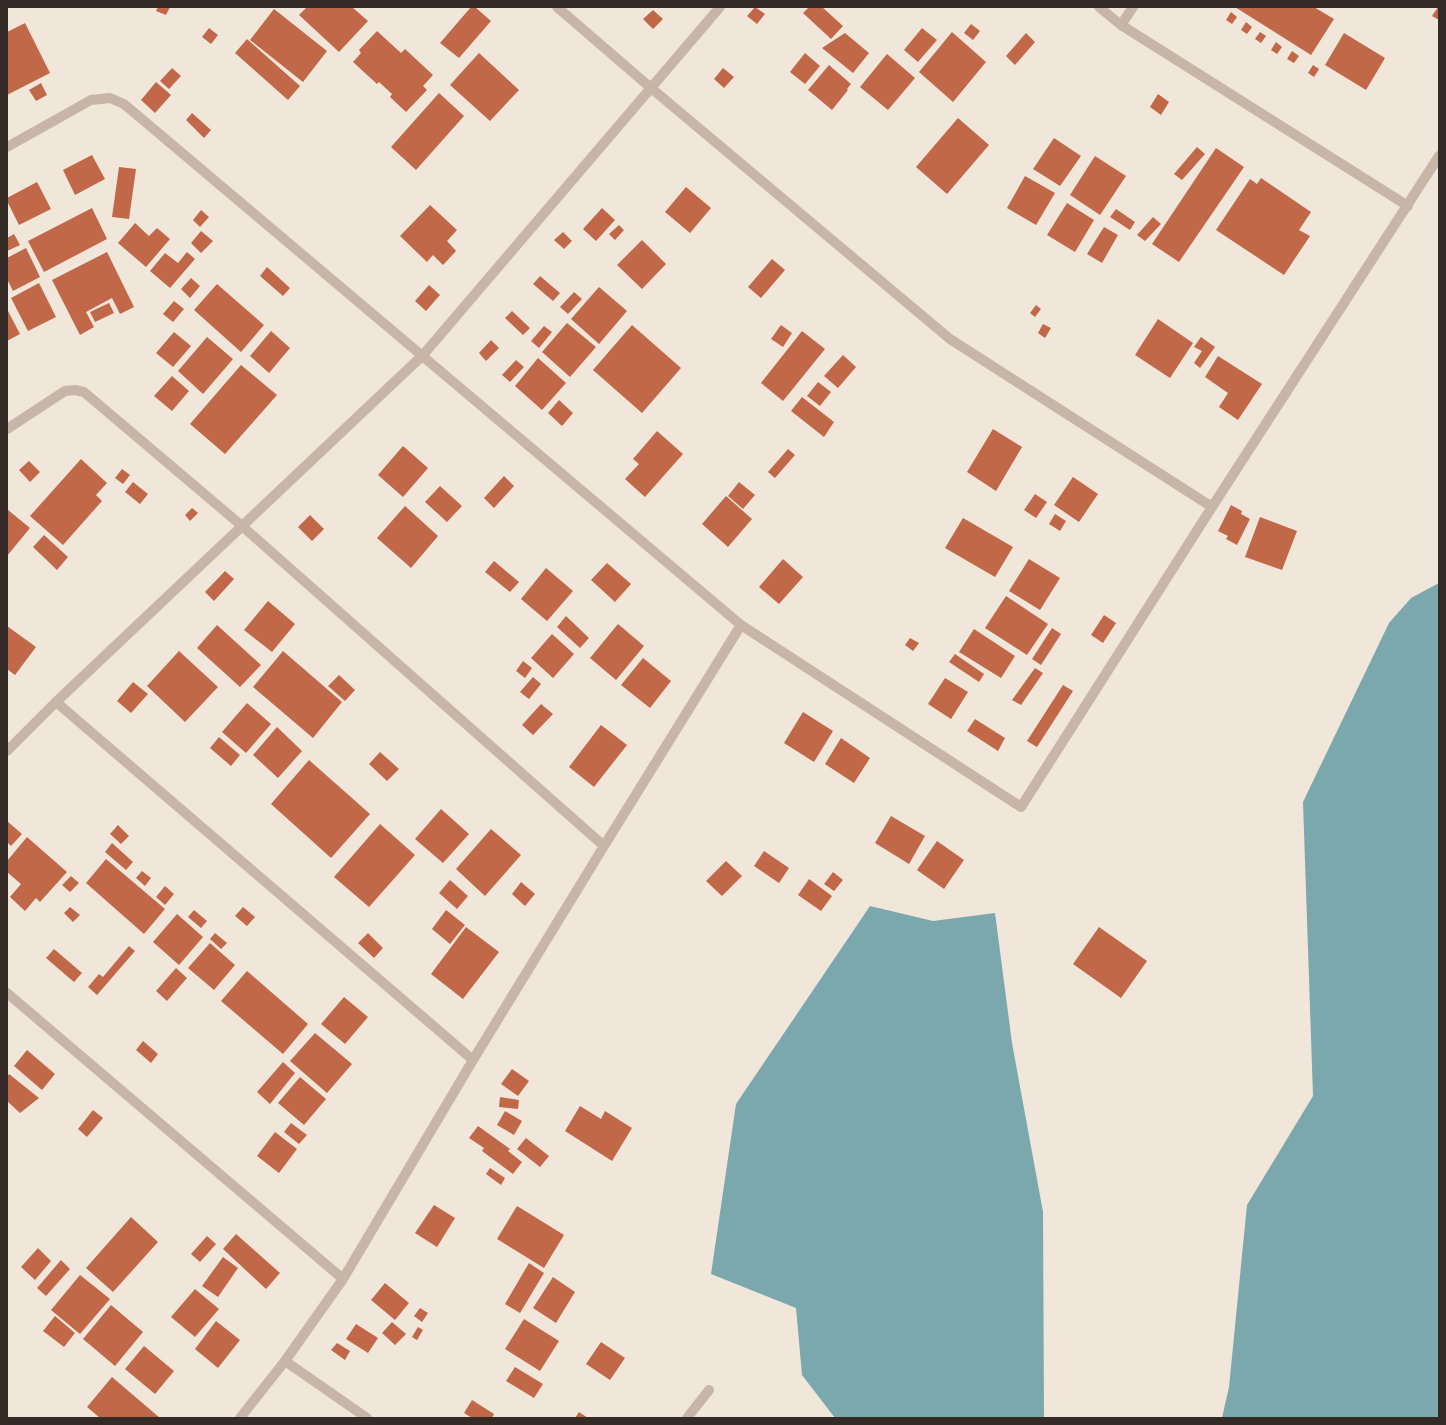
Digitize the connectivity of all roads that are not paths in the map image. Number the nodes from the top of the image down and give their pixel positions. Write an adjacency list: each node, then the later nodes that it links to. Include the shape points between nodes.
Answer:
1 (557, 7): 6 (street)
2 (720, 7): 6 (street)
3 (1099, 7): 5 (street)
4 (1133, 7): 5 (street)
5 (1121, 25): 9 (street)
6 (651, 88): 10 (street); 12 (street, via 950,339)
7 (7, 147): 10 (street, via 91,100 110,98 124,104)
8 (1439, 156): 9 (street)
9 (1408, 206): 12 (street)
10 (423, 355): 13 (street); 14 (street)
11 (7, 429): 13 (street, via 65,390 84,392)
12 (1212, 507): 14 (street, via 1021,807)
13 (242, 526): 15 (street); 17 (street)
14 (741, 625): 17 (street)
15 (56, 702): 16 (street); 19 (street)
16 (7, 751)
17 (604, 846): 19 (street)
18 (7, 993): 20 (street)
19 (473, 1060): 20 (street)
20 (343, 1279): 21 (street)
21 (285, 1361): 23 (street); 24 (street)
22 (709, 1390): 25 (street)
23 (240, 1418)
24 (367, 1418)
25 (687, 1418)

